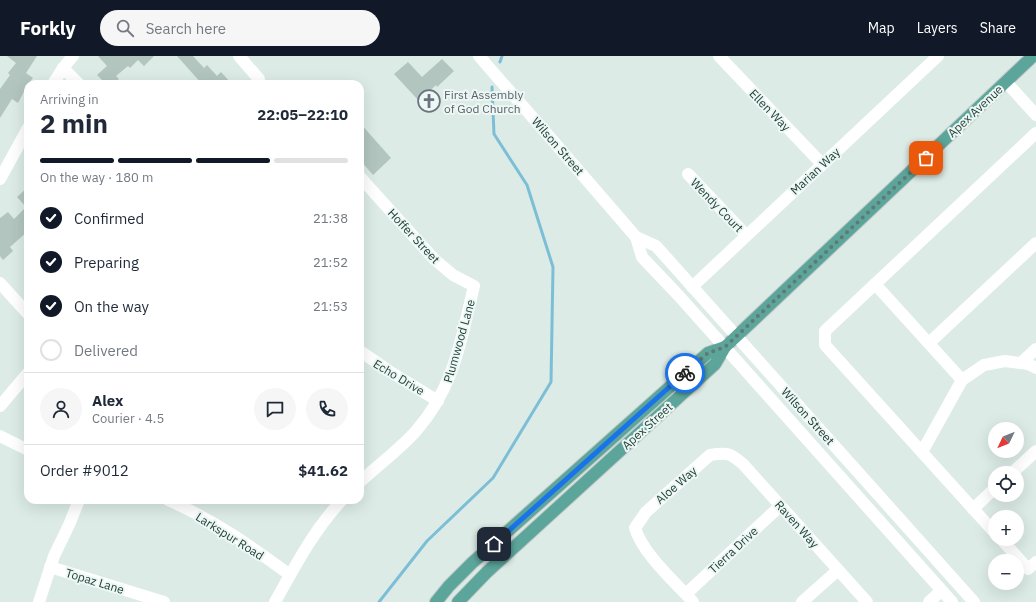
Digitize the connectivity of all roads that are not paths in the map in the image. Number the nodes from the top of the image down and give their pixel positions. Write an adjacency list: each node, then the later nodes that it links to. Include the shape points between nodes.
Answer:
1 (73, 56): 7 (street)
2 (239, 56): 8 (street)
3 (479, 56): 20 (street, Wilson Street)
4 (719, 56): 15 (street, Ellen Way)
5 (938, 56): 15 (street, Marian Way)
6 (1033, 56): 11 (main road, Apex Avenue)
7 (63, 68): 9 (street); 10 (street)
8 (259, 79)
9 (56, 80)
10 (75, 80)
11 (1006, 82): 12 (street); 27 (main road, Apex Avenue)
12 (1036, 115)
13 (1036, 133): 23 (street)
14 (24, 135): 17 (street)
15 (822, 164): 19 (street, Marian Way)
16 (688, 174): 19 (street, Wendy Court)
17 (0, 180)
18 (364, 181): 24 (street, Hoffer Street, via 434,259 453,275)
19 (746, 235): 25 (street, Marian Way)
20 (636, 237): 25 (street, Wilson Street, via 656,246); 29 (street, Wilson Street, via 642,257)
21 (1036, 243): 28 (street)
22 (0, 284): 26 (street)
23 (875, 284): 28 (street); 41 (street, via 825,331 825,345)
24 (474, 286): 36 (street, Plumwood Lane, via 455,363)
25 (692, 287): 27 (street, Wilson Street)
26 (24, 310)
27 (736, 336): 29 (main road, Apex Avenue); 68 (street, Wilson Street)
28 (929, 343): 35 (street)
29 (725, 347): 57 (street, Wilson Street); 63 (main road, Apex Street, via 708,353 472,564); 64 (main road, Apex Street, via 715,364)
30 (1036, 349): 32 (street)
31 (364, 354): 36 (street, Echo Drive)
32 (1020, 363): 33 (street); 35 (street, via 1005,361 984,365)
33 (1036, 368)
34 (24, 378): 37 (street)
35 (962, 380): 41 (street)
36 (438, 401): 44 (street, Plumwood Lane, via 415,432)
37 (0, 406)
38 (0, 436): 39 (street)
39 (24, 448)
40 (1036, 451): 43 (street)
41 (922, 452): 50 (street)
42 (723, 453): 49 (street, Raven Way, via 743,464); 58 (street, Aloe Way, via 710,455 646,512 635,528 638,538 650,555)
43 (1020, 466)
44 (364, 478)
45 (988, 495): 50 (street)
46 (78, 504): 54 (street)
47 (176, 504): 56 (street, Larkspur Road, via 247,544)
48 (339, 504): 56 (street, via 318,529)
49 (780, 506): 55 (street, Raven Way); 58 (street, Tierra Drive)
50 (973, 509): 51 (street)
51 (988, 525)
52 (1007, 546): 53 (street, via 1028,569)
53 (1036, 562)
54 (50, 567): 60 (street); 61 (street, Topaz Lane)
55 (838, 570): 65 (street); 66 (street, Raven Way)
56 (290, 575): 62 (street)
57 (941, 590): 59 (street, Wilson Street); 67 (street)
58 (689, 598)
59 (950, 601)
60 (39, 602)
61 (164, 602)
62 (275, 602)
63 (436, 602)
64 (458, 602)
65 (802, 602)
66 (867, 602)
67 (929, 602)
68 (974, 602)

